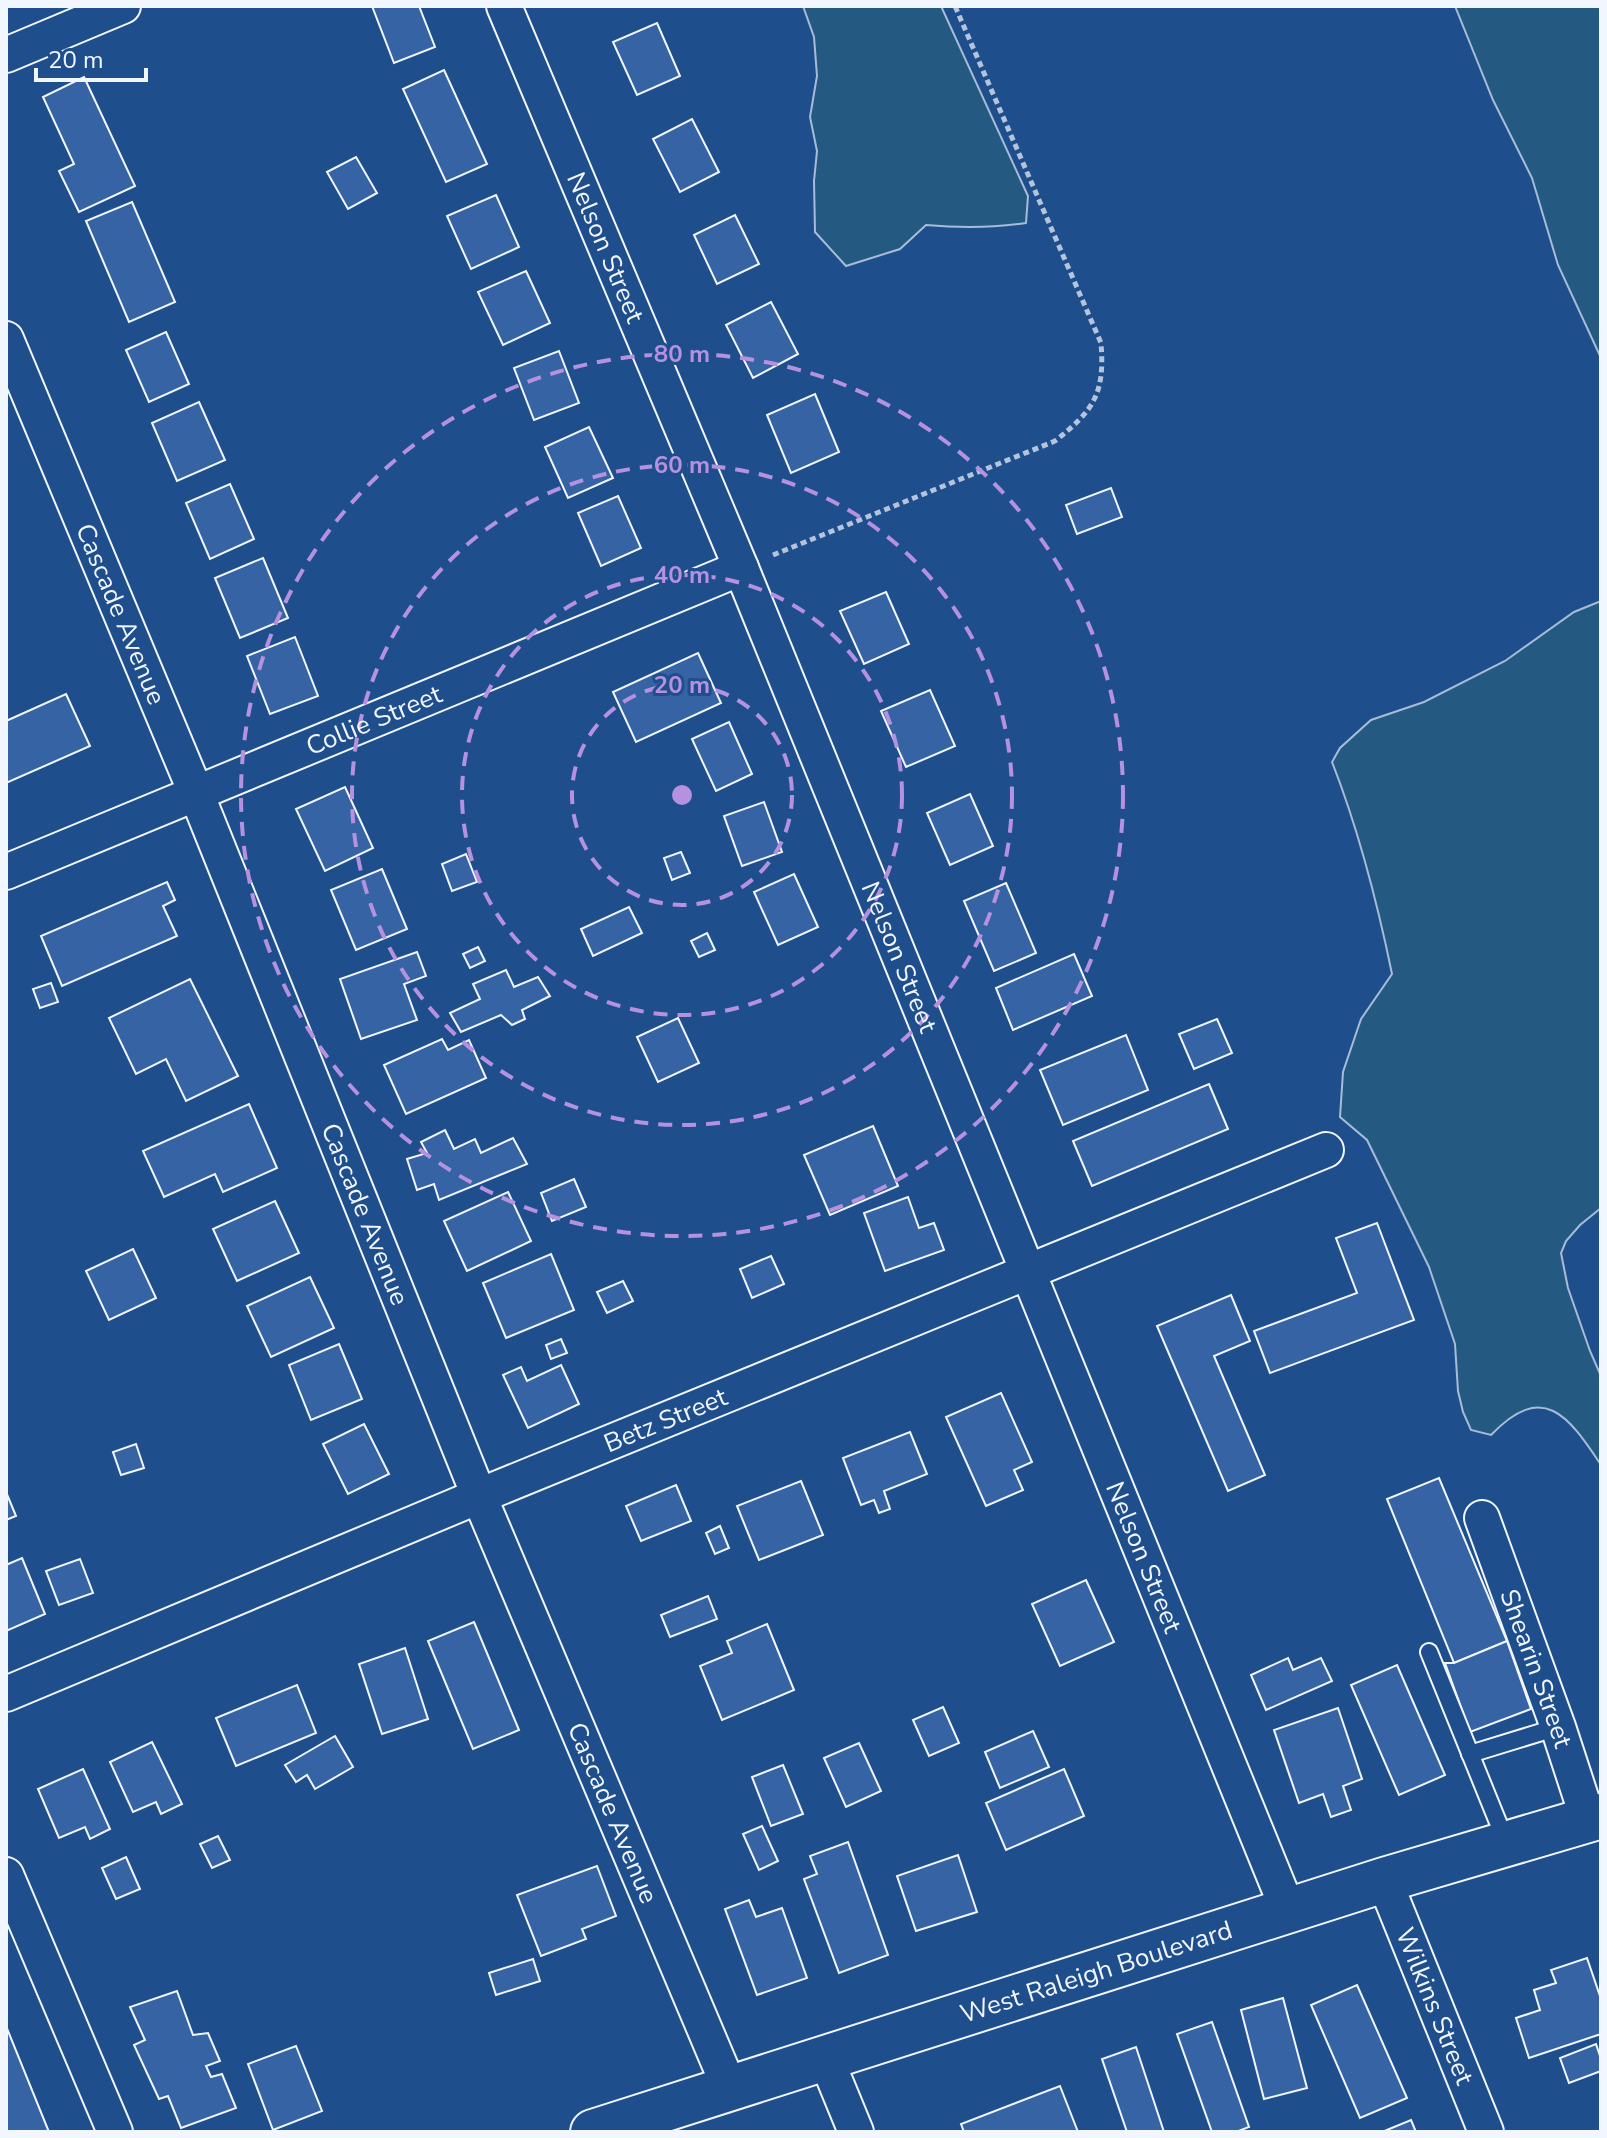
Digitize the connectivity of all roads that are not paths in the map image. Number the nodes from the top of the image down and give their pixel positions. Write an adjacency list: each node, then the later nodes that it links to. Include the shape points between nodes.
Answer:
1 (123, 6): 3 (street)
2 (504, 6): 5 (street, Nelson Street)
3 (6, 55)
4 (6, 339): 6 (street, Cascade Avenue)
5 (741, 568): 6 (street, Collie Street); 9 (street, Nelson Street)
6 (196, 793): 7 (street, Collie Street); 10 (street, Cascade Avenue)
7 (6, 872)
8 (1326, 1150): 9 (street, Betz Street)
9 (1027, 1270): 10 (street, Betz Street); 20 (street, Nelson Street)
10 (479, 1496): 13 (street, Betz Street); 22 (street, Cascade Avenue)
11 (1482, 1518): 14 (street, Shearin Street)
12 (1429, 1652): 15 (lane)
13 (6, 1694)
14 (1558, 1727): 15 (lane); 16 (street, Shearin Street)
15 (1470, 1754): 17 (lane)
16 (1595, 1817): 17 (main road, West Raleigh Boulevard)
17 (1506, 1844): 19 (main road, West Raleigh Boulevard)
18 (6, 1875): 23 (street)
19 (1384, 1880): 20 (main road, West Raleigh Boulevard); 26 (street, Wilkins Street)
20 (1288, 1910): 21 (main road, West Raleigh Boulevard)
21 (826, 2059): 22 (main road, West Raleigh Boulevard); 25 (street)
22 (730, 2089): 24 (main road, West Raleigh Boulevard)
23 (115, 2132)
24 (593, 2132)
25 (856, 2132)
26 (1486, 2132)

